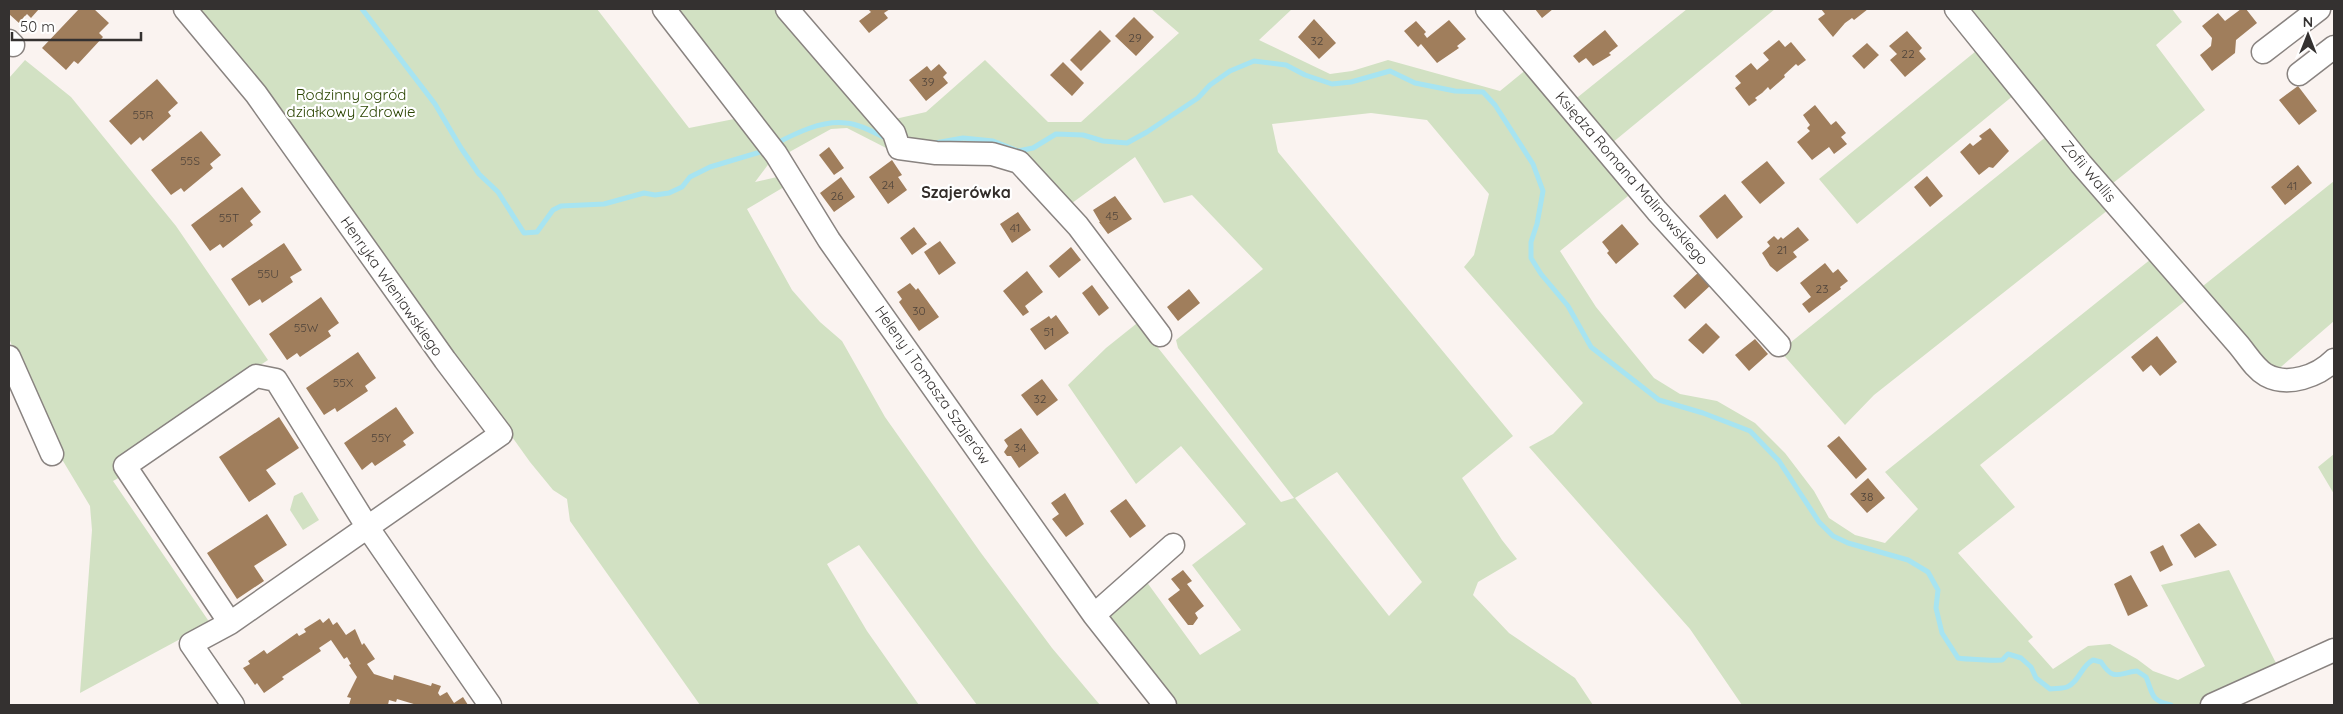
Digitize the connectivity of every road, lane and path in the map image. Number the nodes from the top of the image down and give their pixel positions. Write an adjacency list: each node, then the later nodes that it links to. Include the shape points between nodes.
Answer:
1 (185, 9): 15 (street, Henryka Wieniawskiego, via 256,94 500,434)
2 (664, 9): 17 (street, Heleny i Tomasza Szajerów, via 776,154 830,240)
3 (787, 9): 10 (street, via 894,133 899,148 936,153 992,154 1019,162 1078,226)
4 (1487, 9): 11 (street, Księdza Romana Malinowskiego, via 1657,211)
5 (1956, 9): 13 (street, Zofii Wallis, via 2081,164 2255,366 2266,376 2283,380 2318,373)
6 (2319, 9): 8 (street)
7 (2334, 47): 9 (street)
8 (2263, 52)
9 (2299, 74)
10 (1160, 335)
11 (1779, 345)
12 (9, 357): 14 (street)
13 (2334, 360)
14 (52, 454)
15 (368, 528): 18 (street, Henryka Wieniawskiego, via 336,562 274,604); 18 (street, via 276,380 256,376 155,445 125,466); 21 (street)
16 (1173, 545): 17 (street)
17 (1094, 615): 22 (street, Heleny i Tomasza Szajerów)
18 (230, 623): 20 (street, Henryka Wieniawskiego, via 191,644)
19 (2334, 650): 23 (street)
20 (233, 705)
21 (490, 705)
22 (1165, 705)
23 (2212, 705)

